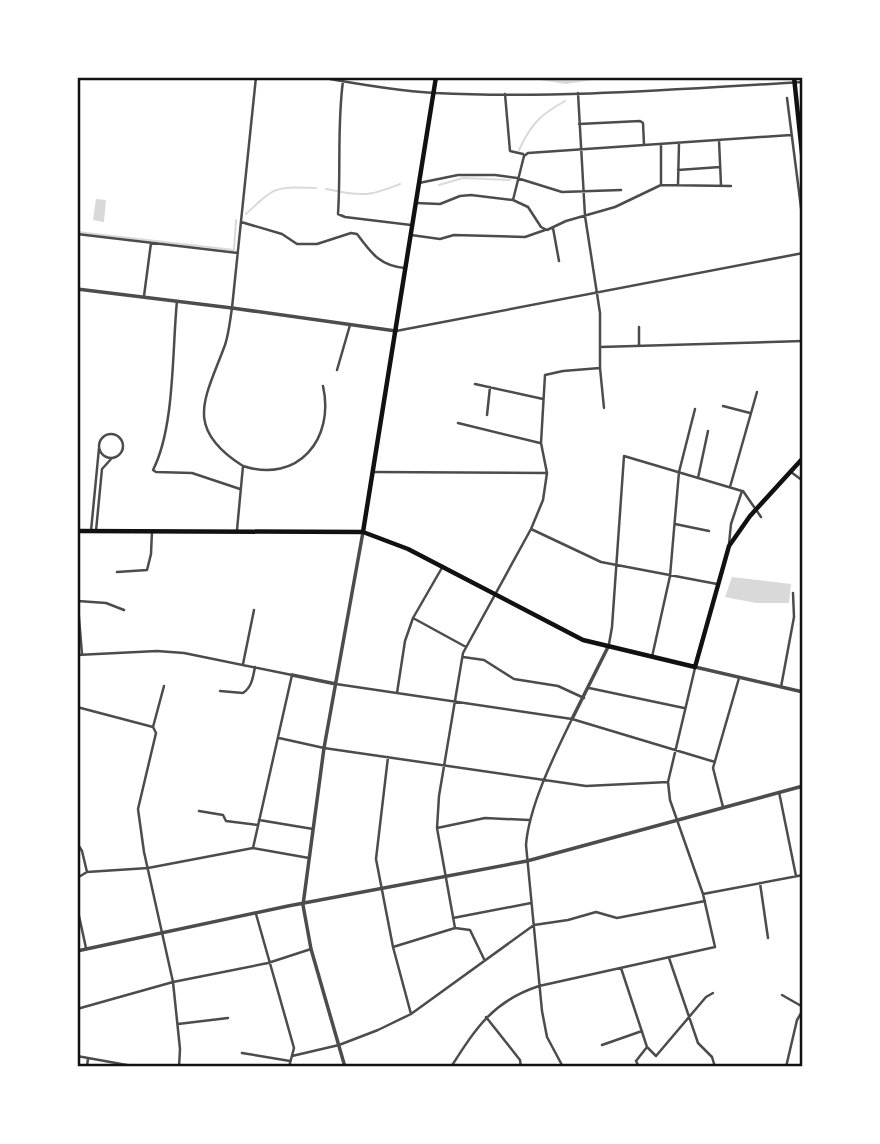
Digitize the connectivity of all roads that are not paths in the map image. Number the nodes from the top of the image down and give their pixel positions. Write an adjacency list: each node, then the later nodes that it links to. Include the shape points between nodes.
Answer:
1 (256, 77): 33 (street)
2 (319, 77): 5 (street)
3 (436, 77): 7 (main road)
4 (794, 80): 6 (street); 8 (street); 19 (main road)
5 (343, 81): 7 (street); 35 (street, via 338,214)
6 (803, 82)
7 (433, 93): 9 (street); 23 (main road)
8 (578, 93): 9 (street); 11 (street)
9 (505, 94): 18 (street, via 510,151)
10 (787, 98): 12 (street)
11 (579, 124): 16 (street, via 640,121); 17 (street)
12 (791, 135): 13 (street); 34 (street)
13 (719, 140): 14 (street); 20 (street)
14 (679, 143): 15 (street); 21 (street)
15 (661, 144): 16 (street); 26 (street)
16 (644, 145): 17 (street)
17 (580, 150): 18 (street); 29 (street)
18 (526, 155): 22 (street)
19 (803, 163)
20 (720, 167): 21 (street); 25 (street)
21 (678, 170): 24 (street)
22 (517, 178): 23 (street, via 458,175); 29 (street, via 562,192); 30 (street)
23 (419, 183): 31 (main road)
24 (678, 185): 25 (street); 26 (street)
25 (721, 185): 27 (street)
26 (662, 186): 32 (street)
27 (731, 186)
28 (621, 190): 29 (street)
29 (583, 192): 32 (street)
30 (513, 200): 31 (street, via 471,195 440,204); 37 (street, via 528,206)
31 (416, 203): 35 (main road)
32 (585, 216): 36 (street); 46 (street)
33 (241, 222): 41 (street); 44 (street, via 282,233 297,244 357,234 388,266)
34 (803, 223)
35 (412, 225): 39 (main road)
36 (553, 228): 37 (street); 43 (street)
37 (547, 230): 39 (street, via 525,237)
38 (77, 234): 40 (street)
39 (411, 235): 44 (main road)
40 (151, 243): 41 (street); 47 (street)
41 (238, 253): 49 (street)
42 (803, 253): 46 (street)
43 (559, 261)
44 (405, 268): 52 (main road)
45 (77, 289): 47 (street)
46 (597, 292): 52 (street); 55 (street)
47 (144, 296): 48 (street)
48 (177, 301): 49 (street); 82 (street, via 168,422 153,470 192,473)
49 (232, 307): 50 (street); 74 (street, via 226,342 207,387 203,412 209,434 220,450)
50 (351, 325): 52 (street); 57 (street)
51 (639, 327): 54 (street)
52 (396, 331): 76 (main road)
53 (803, 341): 54 (street)
54 (639, 346): 55 (street)
55 (600, 347): 56 (street)
56 (600, 368): 62 (street, via 545,374); 64 (street)
57 (337, 370)
58 (475, 384): 60 (street)
59 (323, 386): 74 (street, via 325,422 305,456 276,470)
60 (490, 387): 62 (street); 67 (street)
61 (757, 392): 66 (street)
62 (543, 399): 70 (street)
63 (723, 406): 66 (street)
64 (604, 408)
65 (695, 409): 75 (street)
66 (751, 413): 81 (street)
67 (487, 415)
68 (458, 423): 70 (street)
69 (708, 431): 79 (street)
70 (541, 443): 78 (street)
71 (99, 448): 72 (street); 72 (street, via 105,435 120,436 122,452); 88 (street)
72 (111, 458): 88 (street, via 100,477)
73 (803, 458): 77 (main road)
74 (243, 466): 82 (street)
75 (679, 471): 79 (street); 85 (street); 94 (street, via 624,456)
76 (373, 472): 78 (street); 92 (main road)
77 (791, 472): 80 (street); 93 (main road)
78 (547, 473): 86 (street, via 543,500)
79 (698, 478): 81 (street)
80 (803, 481)
81 (730, 487): 83 (street)
82 (240, 489): 90 (street)
83 (742, 491): 84 (street); 93 (street)
84 (761, 517)
85 (675, 524): 91 (street); 97 (street)
86 (531, 528): 94 (street, via 582,555); 101 (street)
87 (77, 531): 88 (main road)
88 (94, 531): 89 (main road)
89 (152, 531): 90 (main road); 96 (street, via 147,570)
90 (237, 531): 92 (main road)
91 (709, 531)
92 (363, 532): 95 (main road); 116 (street)
93 (729, 546): 98 (main road)
94 (615, 564): 97 (street); 106 (street)
95 (443, 566): 101 (main road); 105 (street)
96 (117, 572)
97 (670, 576): 98 (street); 110 (street)
98 (718, 585): 113 (main road)
99 (793, 593): 118 (street)
100 (77, 594): 102 (street)
101 (495, 595): 106 (main road, via 565,632); 107 (street)
102 (78, 601): 103 (street); 108 (street)
103 (124, 610)
104 (254, 610): 111 (street)
105 (413, 618): 107 (street); 122 (street)
106 (608, 647): 110 (main road); 119 (street)
107 (466, 648): 109 (street)
108 (79, 654): 111 (street, via 157,651)
109 (462, 657): 123 (street, via 484,660 514,680 558,686); 124 (street)
110 (652, 657): 113 (main road)
111 (243, 664): 112 (street)
112 (255, 667): 114 (street); 120 (street, via 246,691)
113 (695, 667): 115 (street); 126 (street)
114 (292, 675): 116 (street); 129 (street)
115 (739, 678): 118 (street); 133 (street)
116 (336, 684): 122 (street); 130 (street)
117 (164, 686): 128 (street)
118 (781, 687): 121 (street)
119 (589, 688): 123 (street); 126 (street)
120 (220, 691)
121 (803, 692)
122 (397, 693): 124 (street)
123 (584, 698): 127 (street)
124 (454, 701): 127 (street); 134 (street)
125 (77, 706): 128 (street)
126 (684, 708): 131 (street)
127 (572, 719): 131 (street); 135 (street)
128 (153, 727): 151 (street, via 156,733 138,809)
129 (278, 738): 130 (street); 141 (street)
130 (324, 748): 132 (street); 146 (street)
131 (674, 750): 133 (street); 136 (street)
132 (388, 757): 134 (street); 158 (street, via 376,859)
133 (715, 762): 139 (street)
134 (445, 765): 135 (street); 145 (street)
135 (546, 780): 136 (street, via 586,786); 142 (street)
136 (667, 782): 143 (street)
137 (803, 786): 138 (street)
138 (779, 792): 139 (street); 154 (street)
139 (723, 807): 143 (street)
140 (200, 811): 144 (street, via 223,815 226,821)
141 (259, 820): 144 (street); 146 (street)
142 (529, 820): 145 (street, via 485,818); 150 (street)
143 (677, 821): 150 (street); 159 (street)
144 (258, 825): 148 (street)
145 (437, 828): 155 (street)
146 (313, 829): 149 (street)
147 (77, 843): 152 (street)
148 (253, 848): 149 (street); 151 (street)
149 (309, 858): 162 (street)
150 (527, 861): 155 (street); 161 (street)
151 (148, 868): 152 (street); 168 (street)
152 (87, 872): 156 (street)
153 (803, 875): 154 (street)
154 (796, 876): 157 (street)
155 (445, 877): 158 (street); 165 (street)
156 (77, 878)
157 (761, 883): 159 (street); 169 (street)
158 (382, 889): 162 (street); 170 (street)
159 (703, 894): 160 (street)
160 (705, 901): 166 (street, via 617,918 596,912); 174 (street, via 715,947)
161 (531, 903): 165 (street); 166 (street)
162 (303, 905): 164 (street); 171 (street)
163 (77, 907): 172 (street)
164 (256, 914): 168 (street); 176 (street)
165 (453, 918): 167 (street)
166 (534, 925): 175 (street); 179 (street)
167 (455, 928): 170 (street); 175 (street, via 470,930)
168 (162, 934): 172 (street); 178 (street)
169 (768, 938)
170 (393, 947): 184 (street)
171 (311, 948): 176 (street); 190 (street)
172 (86, 949): 173 (street)
173 (77, 951)
174 (669, 958): 177 (street); 187 (street)
175 (484, 960): 184 (street)
176 (268, 963): 178 (street); 195 (street, via 294,1048)
177 (621, 968): 179 (street); 189 (street)
178 (173, 982): 183 (street); 188 (street)
179 (539, 986): 185 (street, via 513,996); 206 (street, via 547,1037)
180 (713, 993): 187 (street)
181 (782, 995): 182 (street)
182 (803, 1008): 209 (street)
183 (77, 1009)
184 (411, 1014): 190 (street)
185 (486, 1017): 204 (street); 205 (street)
186 (228, 1018): 188 (street)
187 (690, 1019): 192 (street, via 656,1056); 208 (street, via 698,1043)
188 (178, 1024): 201 (street)
189 (642, 1031): 191 (street); 192 (street)
190 (339, 1045): 195 (street); 203 (street)
191 (602, 1045)
192 (648, 1047): 207 (street, via 636,1061)
193 (242, 1053): 197 (street)
194 (77, 1056): 196 (street)
195 (292, 1056): 197 (street)
196 (88, 1058): 199 (street); 200 (street)
197 (290, 1061): 202 (street)
198 (803, 1065): 209 (street)
199 (87, 1067)
200 (138, 1067)
201 (179, 1067)
202 (289, 1067)
203 (345, 1067)
204 (450, 1067)
205 (521, 1067)
206 (563, 1067)
207 (639, 1067)
208 (715, 1067)
209 (787, 1067)

